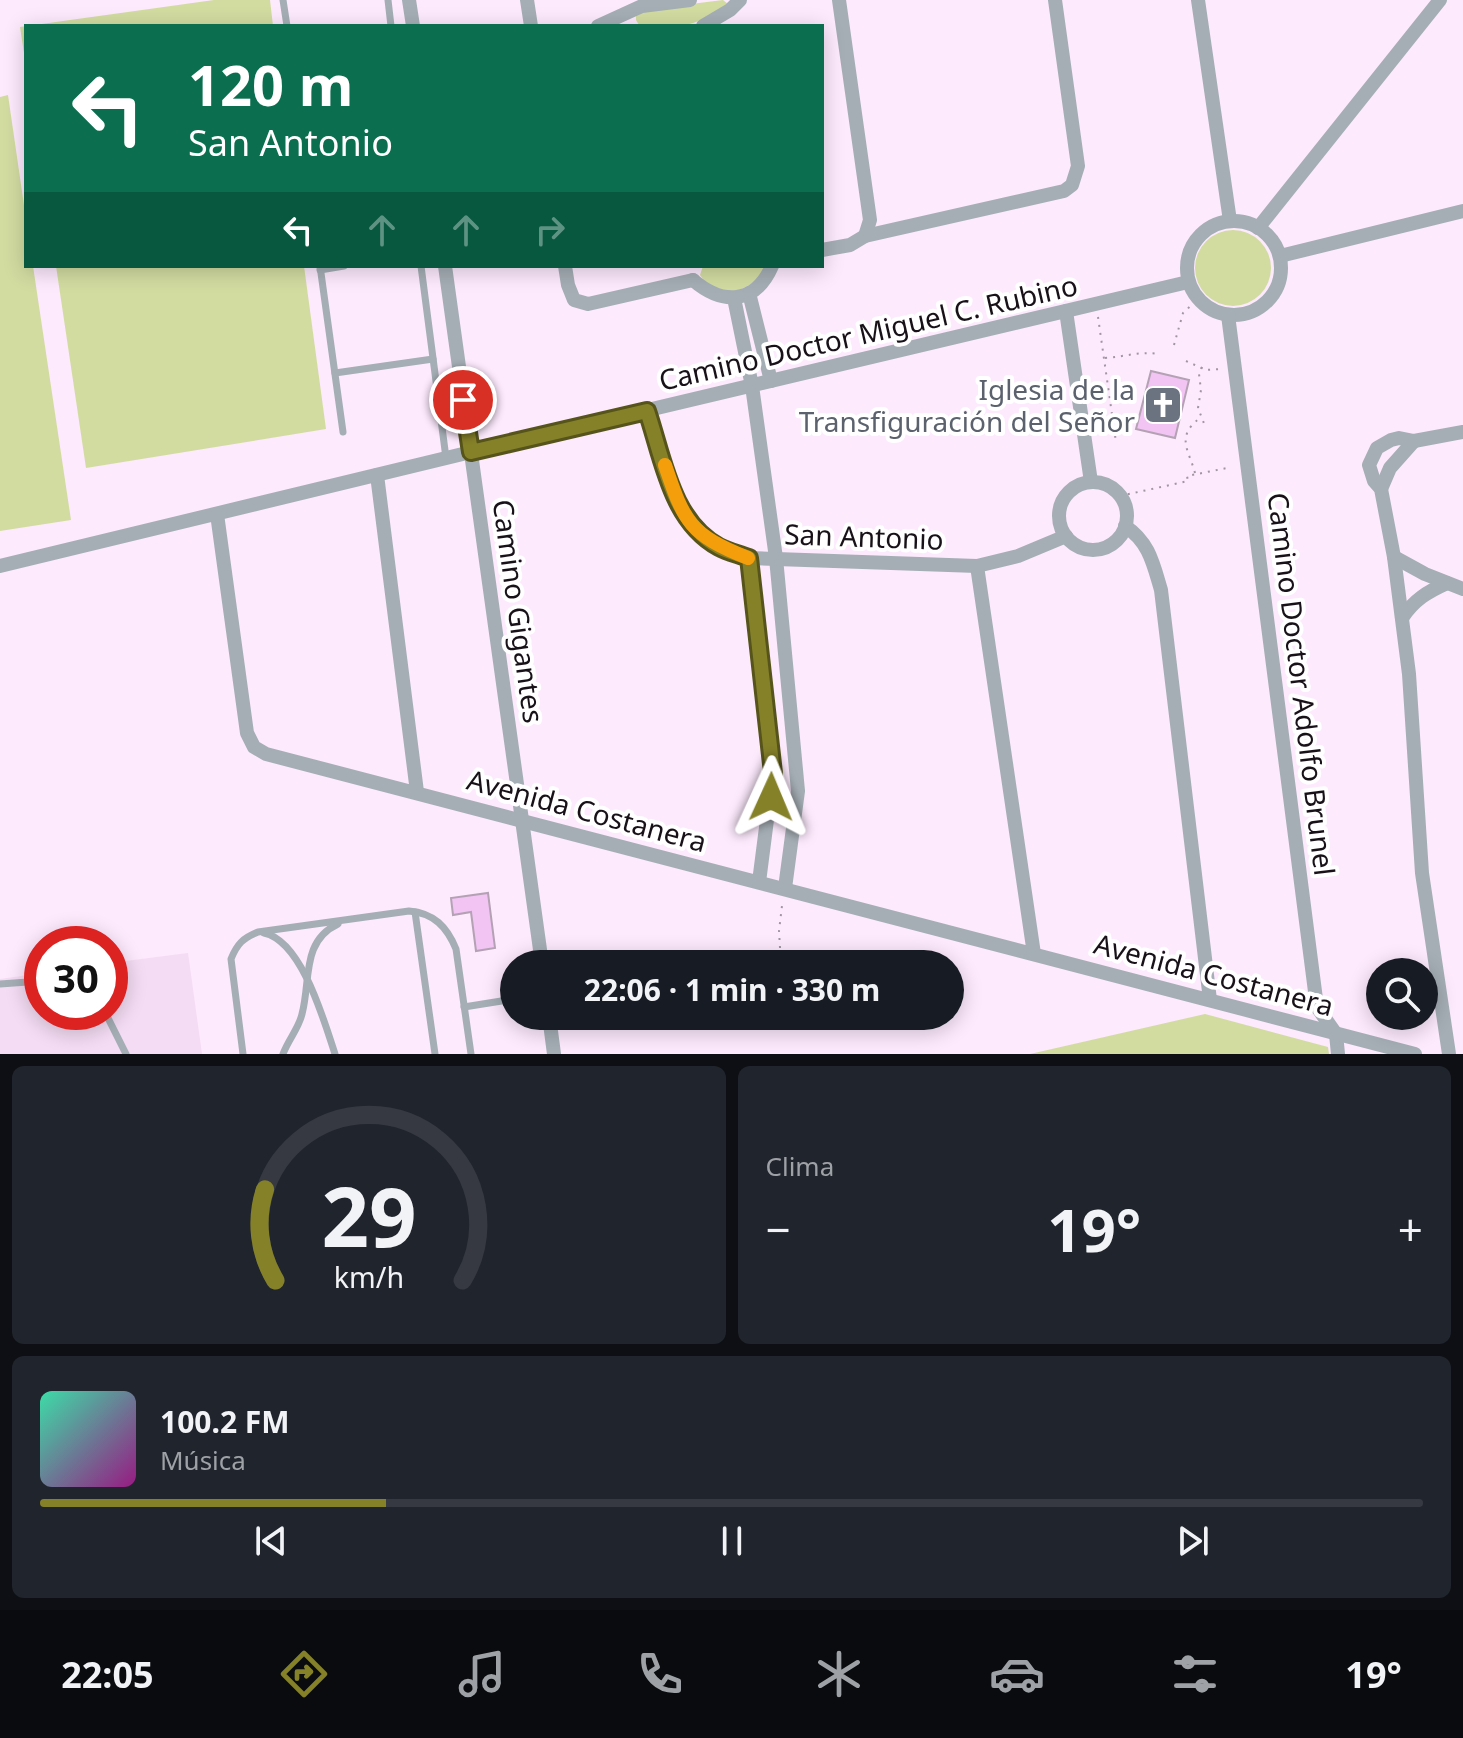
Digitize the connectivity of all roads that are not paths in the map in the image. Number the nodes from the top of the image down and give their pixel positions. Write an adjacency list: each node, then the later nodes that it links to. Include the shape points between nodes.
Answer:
1 (283, 0): 12 (lane)
2 (388, 0): 13 (lane)
3 (409, 0): 14 (street)
4 (527, 0): 15 (street)
5 (690, 0): 11 (street, via 642,6)
6 (740, 0): 18 (street)
7 (839, 0): 22 (street, via 870,220)
8 (1055, 0): 22 (street, via 1078,166 1072,185)
9 (1198, 0): 20 (street)
10 (1440, 0): 21 (street)
11 (612, 19): 16 (street); 17 (street)
12 (287, 24)
13 (391, 24)
14 (413, 24)
15 (531, 24)
16 (602, 24)
17 (623, 24)
18 (706, 24)
19 (1463, 211): 24 (street)
20 (1230, 221): 21 (street); 31 (street, via 1216,224 1194,242 1188,254)
21 (1258, 228): 24 (street)
22 (865, 236): 23 (street)
23 (824, 250)
24 (1280, 256): 34 (street, via 1279,282 1265,304)
25 (320, 268): 36 (lane)
26 (421, 268): 35 (lane)
27 (445, 268): 43 (street, Camino Gigantes)
28 (565, 268): 30 (street, via 574,300 588,304)
29 (771, 268): 32 (street, via 766,279)
30 (695, 273): 32 (street, via 713,294)
31 (1188, 282): 33 (street, Camino Doctor Miguel C. Rubino); 34 (street, via 1198,299)
32 (742, 295): 37 (street); 38 (street)
33 (1066, 311): 37 (street, Camino Doctor Miguel C. Rubino); 46 (street)
34 (1228, 315): 76 (street, Camino Doctor Adolfo Brunel, via 1317,1007)
35 (433, 359): 36 (lane); 44 (lane)
36 (335, 373): 40 (lane)
37 (771, 381): 38 (street, Camino Doctor Miguel C. Rubino)
38 (752, 386): 39 (street, Camino Doctor Miguel C. Rubino); 53 (street)
39 (647, 411): 43 (street, Camino Doctor Miguel C. Rubino); 52 (street, San Antonio, via 679,508 719,547)
40 (343, 432)
41 (1463, 432): 42 (street)
42 (1414, 441): 47 (street, via 1390,468); 47 (street, via 1391,440 1373,453 1369,465)
43 (471, 452): 44 (street, Camino Doctor Miguel C. Rubino); 60 (street, Camino Gigantes)
44 (446, 458): 45 (street, Camino Doctor Miguel C. Rubino)
45 (377, 475): 48 (street, Camino Doctor Miguel C. Rubino); 59 (street)
46 (1091, 482): 49 (street, via 1107,485 1120,496); 50 (street, via 1076,487 1060,505 1059,522)
47 (1381, 489): 51 (street)
48 (217, 514): 54 (street, Camino Doctor Miguel C. Rubino); 59 (street, Avenida Costanera, via 247,733 254,747)
49 (1125, 526): 50 (street, via 1116,540 1094,549 1078,546); 71 (street, via 1149,550 1161,590)
50 (1066, 536): 55 (street, San Antonio)
51 (1394, 557): 56 (street); 58 (street)
52 (749, 558): 53 (street, San Antonio); 61 (street, via 773,773)
53 (776, 558): 55 (street, San Antonio); 62 (street, via 798,791)
54 (0, 566)
55 (977, 566): 67 (street)
56 (1447, 583): 57 (street); 58 (street, via 1427,591)
57 (1463, 589)
58 (1402, 618): 86 (street, via 1422,873)
59 (417, 792): 60 (street, Avenida Costanera)
60 (522, 819): 61 (street, Avenida Costanera); 66 (street, Camino Gigantes)
61 (759, 882): 62 (street, Avenida Costanera)
62 (785, 888): 67 (street, Avenida Costanera)
63 (415, 912): 64 (lane); 73 (lane, via 436,920 451,938); 81 (lane)
64 (347, 919): 65 (lane); 69 (lane, via 317,940)
65 (258, 932): 69 (lane, via 281,939); 78 (lane, via 236,946 231,959)
66 (540, 950)
67 (1034, 954): 71 (street, Avenida Costanera)
68 (24, 982): 70 (lane)
69 (307, 982): 79 (lane, via 302,1017); 80 (lane)
70 (0, 984)
71 (1210, 1000): 76 (street, Avenida Costanera)
72 (500, 1001): 73 (lane)
73 (464, 1007): 82 (lane)
74 (114, 1030): 77 (lane)
75 (551, 1030): 83 (street)
76 (1336, 1034): 84 (street, Camino Doctor Adolfo Brunel); 85 (street, Avenida Costanera)
77 (126, 1054)
78 (243, 1054)
79 (283, 1054)
80 (335, 1054)
81 (435, 1054)
82 (471, 1054)
83 (554, 1054)
84 (1338, 1054)
85 (1415, 1054)
86 (1449, 1054)

